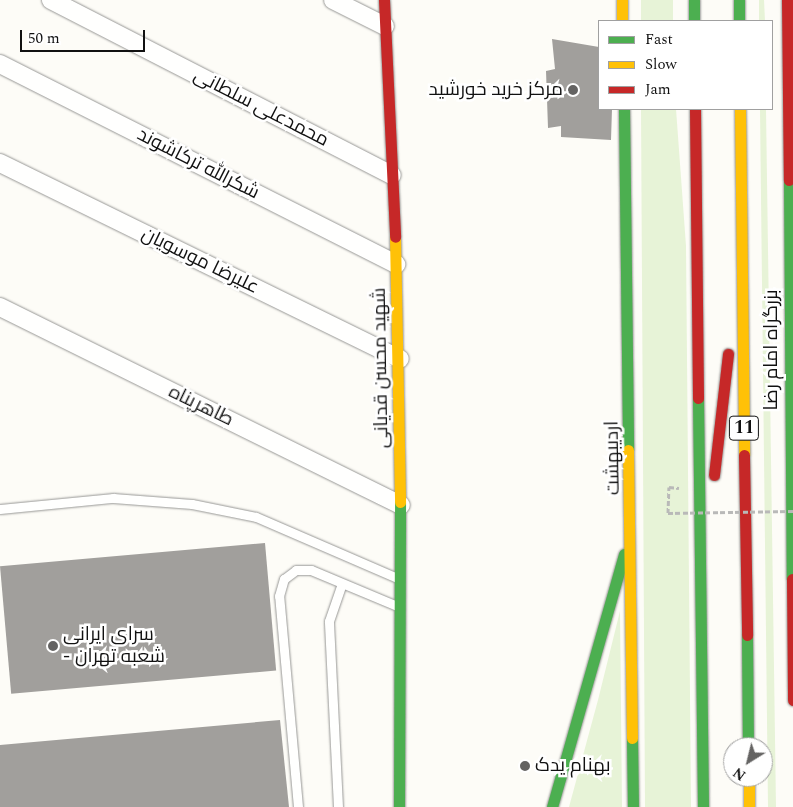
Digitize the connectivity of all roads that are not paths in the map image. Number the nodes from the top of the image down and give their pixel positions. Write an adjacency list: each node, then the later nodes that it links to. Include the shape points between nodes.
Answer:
1 (51, 0): 17 (street, محمدعلی سلطانی)
2 (333, 0): 11 (street)
3 (384, 0): 11 (main road, شهید محسن قدیانی)
4 (622, 0): 8 (main road)
5 (694, 0): 9 (main road)
6 (739, 0): 10 (main road)
7 (786, 0): 20 (main road, بزرگراه امام رضا)
8 (622, 20)
9 (694, 20)
10 (739, 20)
11 (385, 26): 17 (main road, شهید محسن قدیانی)
12 (0, 64): 21 (street, شکرالله ترکاشوند)
13 (624, 110): 27 (main road, اردیبهشت)
14 (696, 110): 31 (main road)
15 (740, 110): 19 (main road, بزرگراه امام رضا / 11)
16 (0, 163): 23 (street, علیرضا موسویان)
17 (392, 175): 21 (main road, شهید محسن قدیانی)
18 (793, 217): 20 (main road)
19 (741, 243): 31 (main road); 35 (main road, بزرگراه امام رضا / 11)
20 (789, 245): 26 (main road, بزرگراه امام رضا)
21 (396, 264): 23 (main road, شهید محسن قدیانی)
22 (0, 307): 24 (street, طاهرپناه)
23 (400, 359): 24 (main road, شهید محسن قدیانی)
24 (401, 505): 29 (main road, شهید محسن قدیانی)
25 (0, 509): 29 (lane, via 113,498 192,504 256,517)
26 (791, 527): 28 (main road); 33 (main road, بزرگراه امام رضا)
27 (629, 540): 41 (main road, via 614,580); 42 (main road, اردیبهشت)
28 (793, 547)
29 (401, 581): 32 (main road, شهید محسن قدیانی)
30 (342, 584): 32 (lane); 37 (lane, via 311,570 296,570 284,579 279,596); 38 (lane, via 330,621)
31 (701, 590): 43 (main road)
32 (400, 607): 34 (main road, شهید محسن قدیانی)
33 (793, 700)
34 (401, 736): 39 (main road); 40 (main road)
35 (748, 737)
36 (749, 787): 44 (main road)
37 (298, 807)
38 (338, 807)
39 (399, 807)
40 (408, 807)
41 (552, 807)
42 (633, 807)
43 (703, 807)
44 (749, 807)

